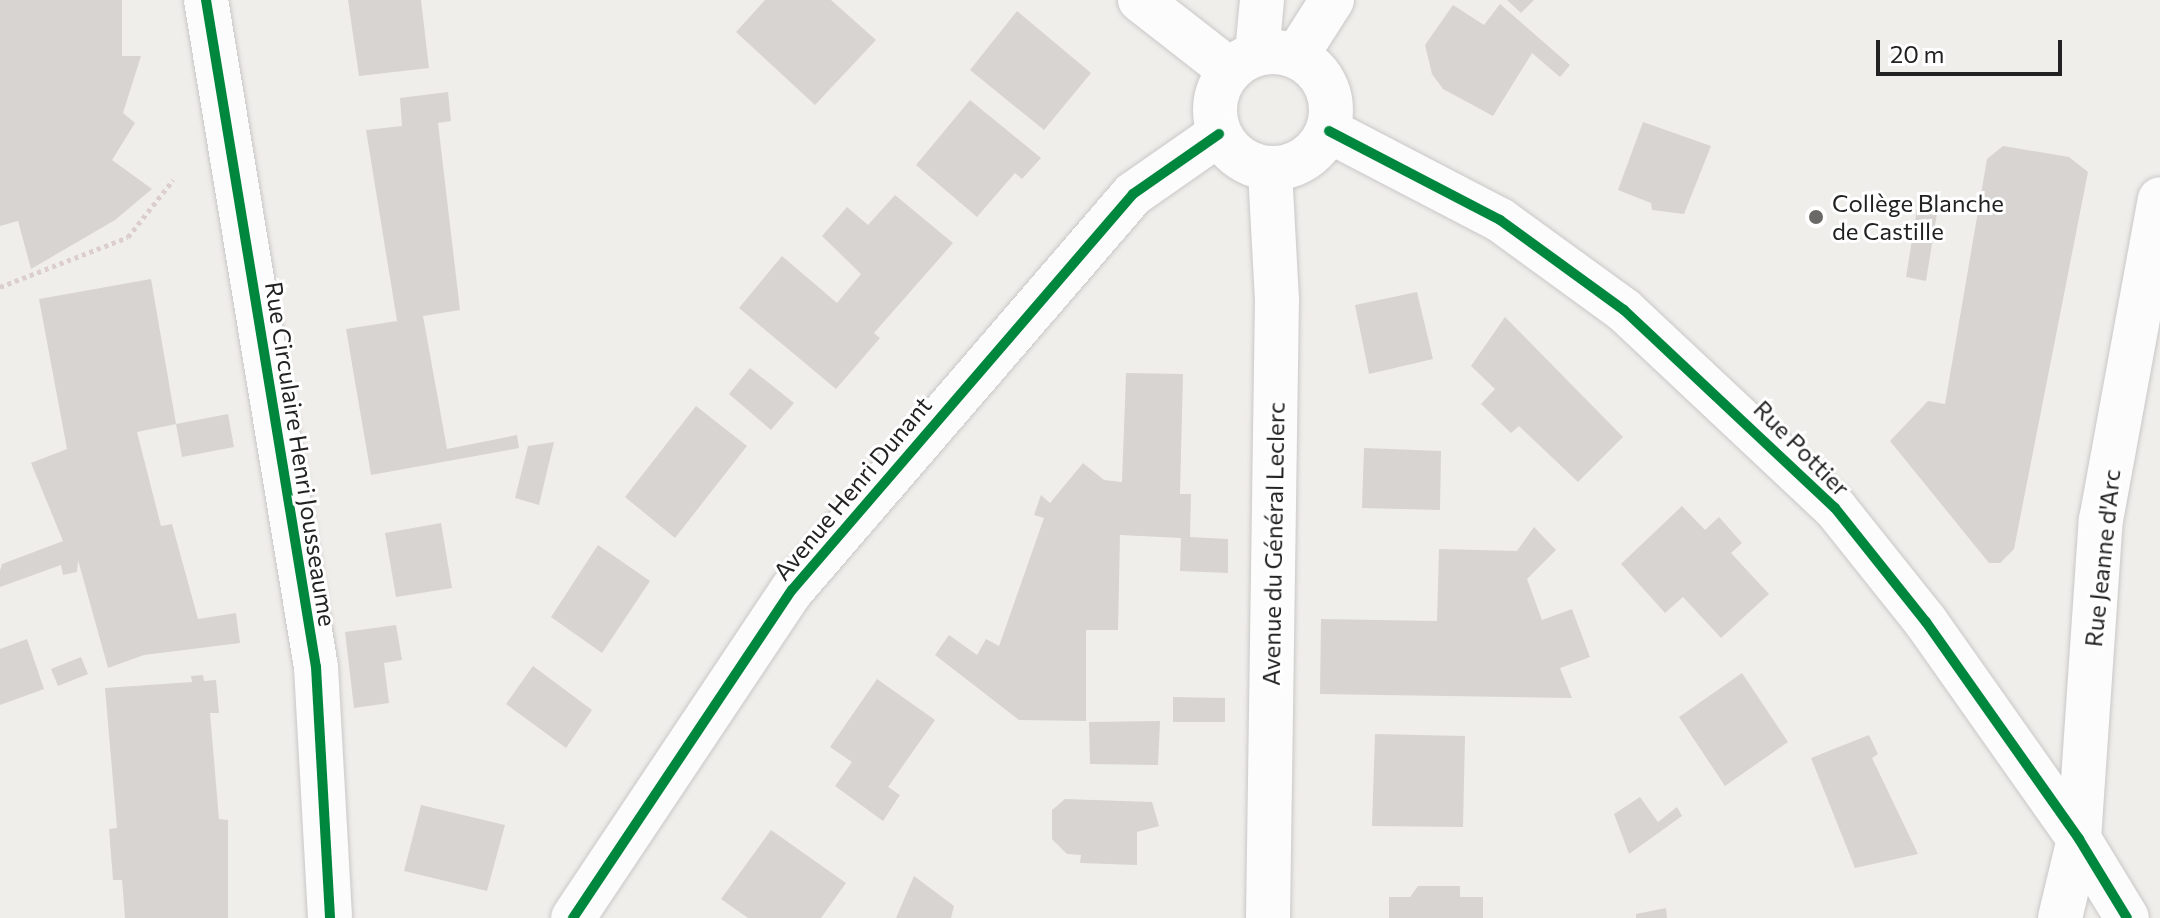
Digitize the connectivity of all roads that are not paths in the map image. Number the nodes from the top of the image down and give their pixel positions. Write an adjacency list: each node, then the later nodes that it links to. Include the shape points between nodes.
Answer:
1 (206, 0): 11 (street, Rue Circulaire Henri Jousseaume, via 316,667)
2 (1140, 0): 5 (street)
3 (1262, 0): 5 (street)
4 (1332, 0): 5 (street)
5 (1261, 59): 6 (street, via 1320,73 1332,101); 7 (street, via 1218,89)
6 (1329, 131): 8 (street, via 1305,159); 10 (street, Rue Pottier, via 1500,220 1624,310 1730,406 1844,520 1926,622)
7 (1219, 134): 8 (street, via 1240,159); 12 (street, Avenue Henri Dunant, via 1133,194 792,590)
8 (1270, 169): 13 (street, Avenue du Général Leclerc, via 1277,300)
9 (2160, 199): 10 (street, Rue Jeanne d'Arc, via 2101,520)
10 (2079, 839): 14 (street, Rue Jeanne d'Arc); 15 (street, Rue Pottier)
11 (330, 918)
12 (573, 918)
13 (1268, 918)
14 (2060, 918)
15 (2127, 918)

